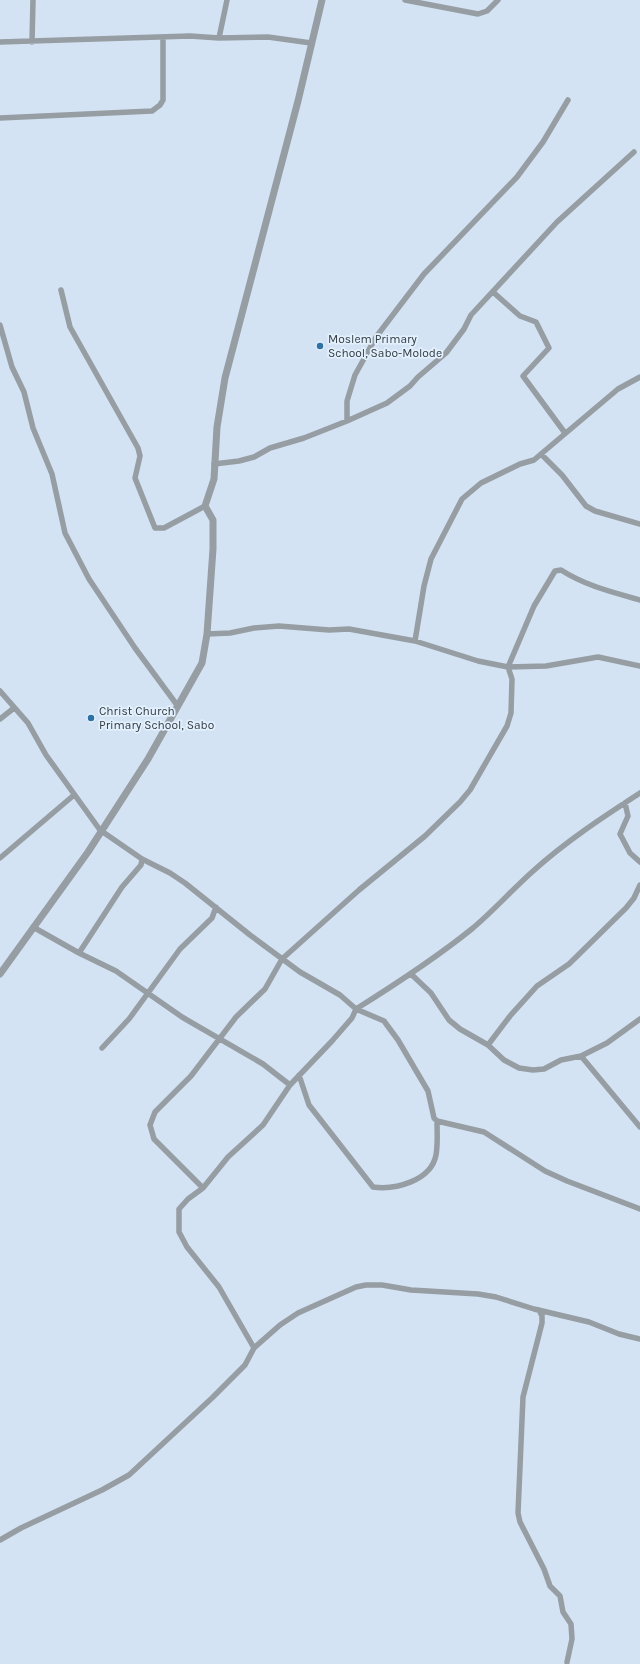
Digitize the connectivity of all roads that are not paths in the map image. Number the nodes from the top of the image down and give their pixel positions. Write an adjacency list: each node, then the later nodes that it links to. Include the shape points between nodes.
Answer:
1 (33, 0): 9 (street)
2 (227, 0): 7 (street)
3 (322, 0): 10 (street)
4 (409, 0): 5 (street, via 478,14 487,11)
5 (498, 0)
6 (163, 37): 7 (street); 9 (street); 12 (street, via 163,100 160,106 152,111)
7 (219, 38): 10 (street, via 268,37)
8 (0, 42): 9 (street)
9 (32, 42)
10 (311, 43): 21 (street, via 219,408)
11 (568, 100): 18 (street, via 543,142 517,177 424,274 376,337 353,381 347,401)
12 (0, 118)
13 (634, 152): 15 (street, via 557,222)
14 (61, 290): 22 (street, via 70,327 138,448 140,456 136,478 155,528 164,528)
15 (493, 292): 18 (street, via 471,315 446,353 410,386 387,404); 19 (street, via 520,316 536,322 549,348 523,376)
16 (0, 325): 30 (street, via 12,367 24,392 34,428 52,474 65,533 92,585)
17 (640, 377): 19 (street, via 618,389)
18 (347, 421): 21 (street, via 246,459)
19 (565, 433): 20 (street)
20 (542, 454): 23 (street, via 586,506); 26 (street, via 481,483 462,499 431,559)
21 (214, 464): 22 (street, via 214,479)
22 (205, 506): 25 (street, via 213,520)
23 (640, 524)
24 (640, 600): 27 (street, via 601,590 557,570 534,606)
25 (207, 634): 26 (street, via 230,633 263,626 285,626 349,629); 30 (street, via 202,663)
26 (415, 641): 27 (street, via 478,661)
27 (508, 666): 28 (street, via 546,666 598,657); 44 (street, via 512,679 511,713 507,726 470,790 429,832)
28 (640, 666)
29 (0, 691): 31 (street)
30 (177, 705): 36 (street, via 148,759)
31 (14, 708): 32 (street); 34 (street, via 28,723 46,755)
32 (0, 719)
33 (640, 793): 35 (street)
34 (74, 795): 36 (street); 37 (street)
35 (625, 803): 39 (street, via 628,816 620,834 630,853); 46 (street, via 564,845 474,926)
36 (100, 830): 38 (street); 42 (street, via 88,852)
37 (0, 858)
38 (142, 859): 41 (street, via 170,873); 43 (street, via 141,865 122,887)
39 (640, 862)
40 (640, 885): 51 (street, via 626,908 569,964 537,986)
41 (216, 907): 44 (street); 47 (street, via 212,918 180,949)
42 (33, 927): 43 (street); 45 (street)
43 (79, 953): 47 (street, via 116,971)
44 (282, 959): 48 (street, via 340,995); 50 (street, via 265,989 236,1017)
45 (0, 974)
46 (410, 974): 48 (street); 51 (street, via 431,993 449,1020)
47 (148, 993): 50 (street); 52 (street)
48 (356, 1009): 54 (street, via 347,1024); 56 (street, via 384,1021 398,1040 428,1091 434,1118)
49 (640, 1019): 53 (street, via 607,1043)
50 (220, 1039): 55 (street, via 263,1064); 58 (street, via 191,1076 155,1112 150,1125 154,1139)
51 (488, 1045): 53 (street, via 504,1060 519,1068 533,1070)
52 (102, 1048)
53 (581, 1056): 57 (street)
54 (300, 1075): 55 (street); 56 (street, via 309,1105 373,1187 390,1187 406,1183 426,1172 436,1154)
55 (290, 1085): 58 (street, via 263,1125 228,1157)
56 (437, 1121): 59 (street, via 484,1132 551,1173)
57 (640, 1127)
58 (203, 1188): 62 (street, via 179,1209 179,1232 187,1247 219,1287)
59 (640, 1209)
60 (539, 1310): 61 (street, via 589,1322); 62 (street, via 509,1300 478,1294 366,1285 298,1313); 64 (street, via 542,1323 523,1397 518,1513 550,1586 560,1596 563,1612 571,1624 572,1639)
61 (640, 1339)
62 (254, 1348): 63 (street, via 244,1365 223,1387 129,1475)
63 (0, 1540)
64 (567, 1662)

